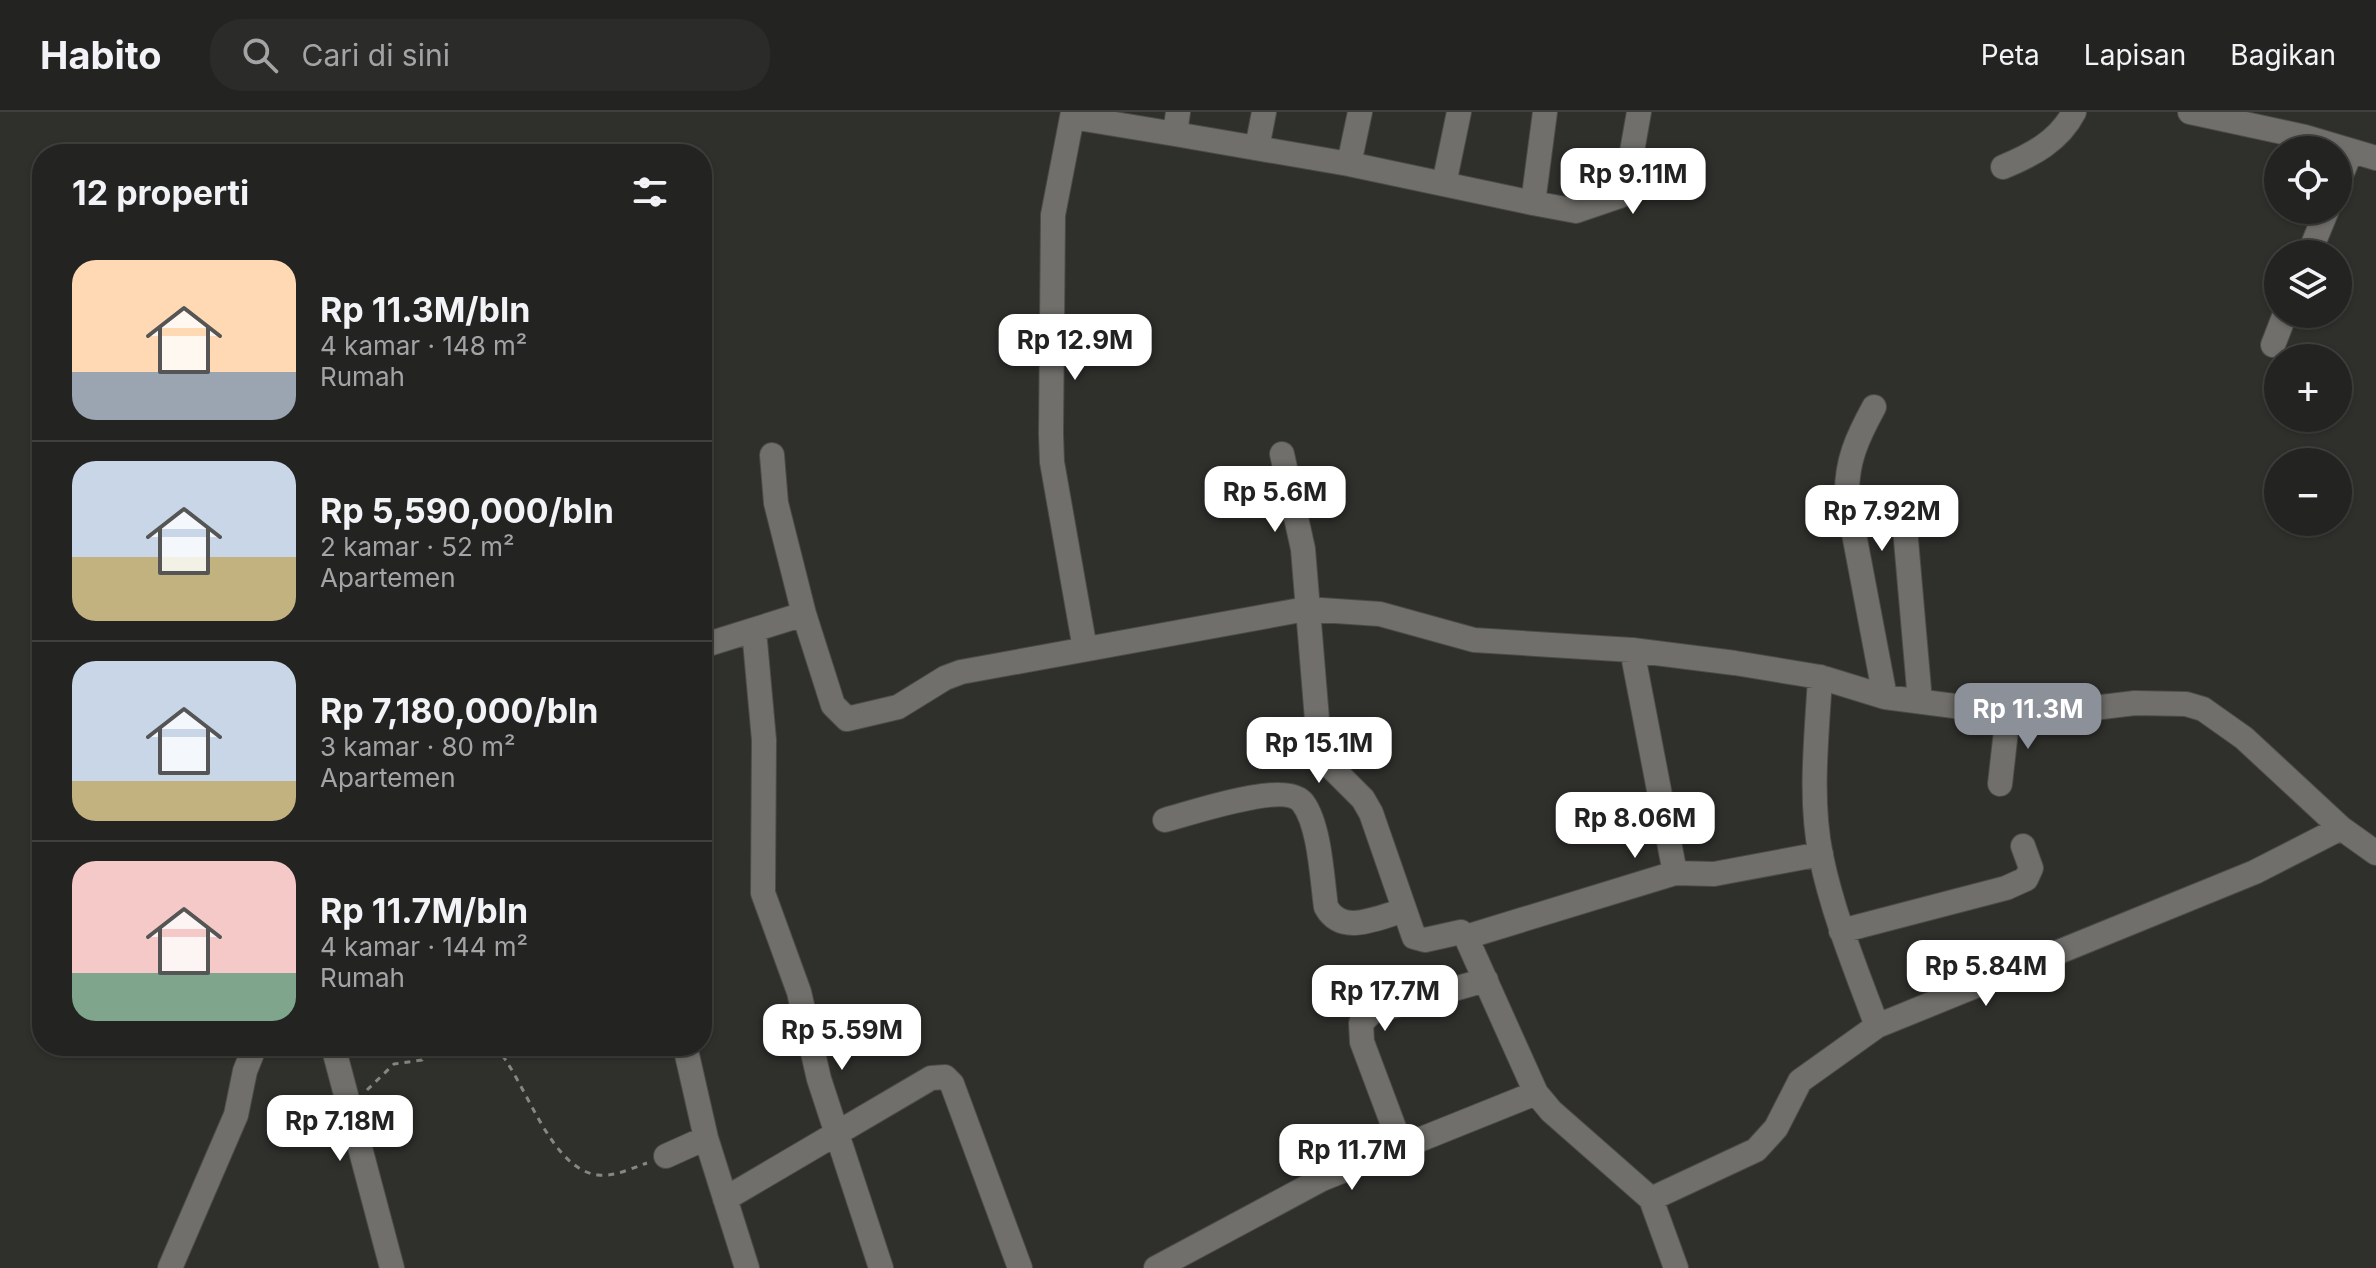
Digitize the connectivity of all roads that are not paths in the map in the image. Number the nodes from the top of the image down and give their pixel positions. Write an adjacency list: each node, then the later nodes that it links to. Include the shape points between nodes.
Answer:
1 (1264, 112): 11 (street)
2 (1360, 112): 14 (street)
3 (1459, 112): 16 (street)
4 (1545, 112): 17 (street)
5 (1639, 112): 17 (street, via 1620,196 1576,211)
6 (2074, 112): 15 (street, via 2052,140)
7 (2190, 112): 10 (street)
8 (1072, 115): 9 (street); 26 (street, via 1053,215 1051,434)
9 (1177, 123): 11 (street)
10 (2289, 136)
11 (1257, 148): 14 (street)
12 (2352, 151): 13 (street)
13 (2376, 158)
14 (1349, 164): 16 (street)
15 (2003, 167)
16 (1444, 184): 17 (street)
17 (1533, 203)
18 (1874, 407): 29 (street, via 1846,469 1847,497)
19 (1282, 454): 22 (street, via 1303,549)
20 (772, 455): 23 (street, via 776,503)
21 (1904, 517): 30 (street)
22 (1306, 609): 26 (street); 27 (street, via 1380,614 1474,640); 39 (street, via 1320,756 1371,813)
23 (804, 614): 24 (street); 26 (street, via 833,705 847,719 898,707 961,672)
24 (754, 630): 25 (street); 48 (street, via 764,740 763,893 799,992)
25 (712, 643)
26 (1085, 649)
27 (1632, 650): 28 (street); 38 (street)
28 (1820, 677): 29 (street); 37 (street, via 1815,793)
29 (1885, 697): 30 (street)
30 (1920, 701): 31 (street)
31 (2008, 713): 32 (street); 34 (street, via 2167,702 2203,709 2244,738)
32 (2000, 784)
33 (1165, 820): 39 (street, via 1272,793 1292,794 1312,821 1326,907 1333,918 1356,923)
34 (2341, 828): 36 (street); 43 (street, via 2255,872)
35 (2023, 846): 40 (street, via 2031,868 2026,879)
36 (2376, 853)
37 (1821, 854): 38 (street, via 1714,874); 40 (street)
38 (1675, 873): 41 (street)
39 (1402, 911): 41 (street, via 1419,940 1461,932)
40 (1841, 931): 43 (street)
41 (1466, 937): 42 (street)
42 (1486, 980): 47 (street); 50 (street, via 1372,1012 1361,1023 1362,1042)
43 (1877, 1026): 53 (street, via 1800,1081 1776,1128 1756,1150)
44 (251, 1056): 55 (street, via 236,1115)
45 (336, 1056): 56 (street)
46 (687, 1056): 49 (street)
47 (1536, 1093): 50 (street); 53 (street)
48 (835, 1132): 52 (street); 58 (street); 59 (street, via 931,1078 945,1077)
49 (706, 1138): 51 (street); 52 (street)
50 (1401, 1146): 60 (street, via 1297,1192)
51 (666, 1156)
52 (725, 1199): 57 (street)
53 (1651, 1199): 54 (street)
54 (1669, 1265)
55 (170, 1268)
56 (392, 1268)
57 (747, 1268)
58 (881, 1268)
59 (1020, 1268)
60 (1156, 1268)

